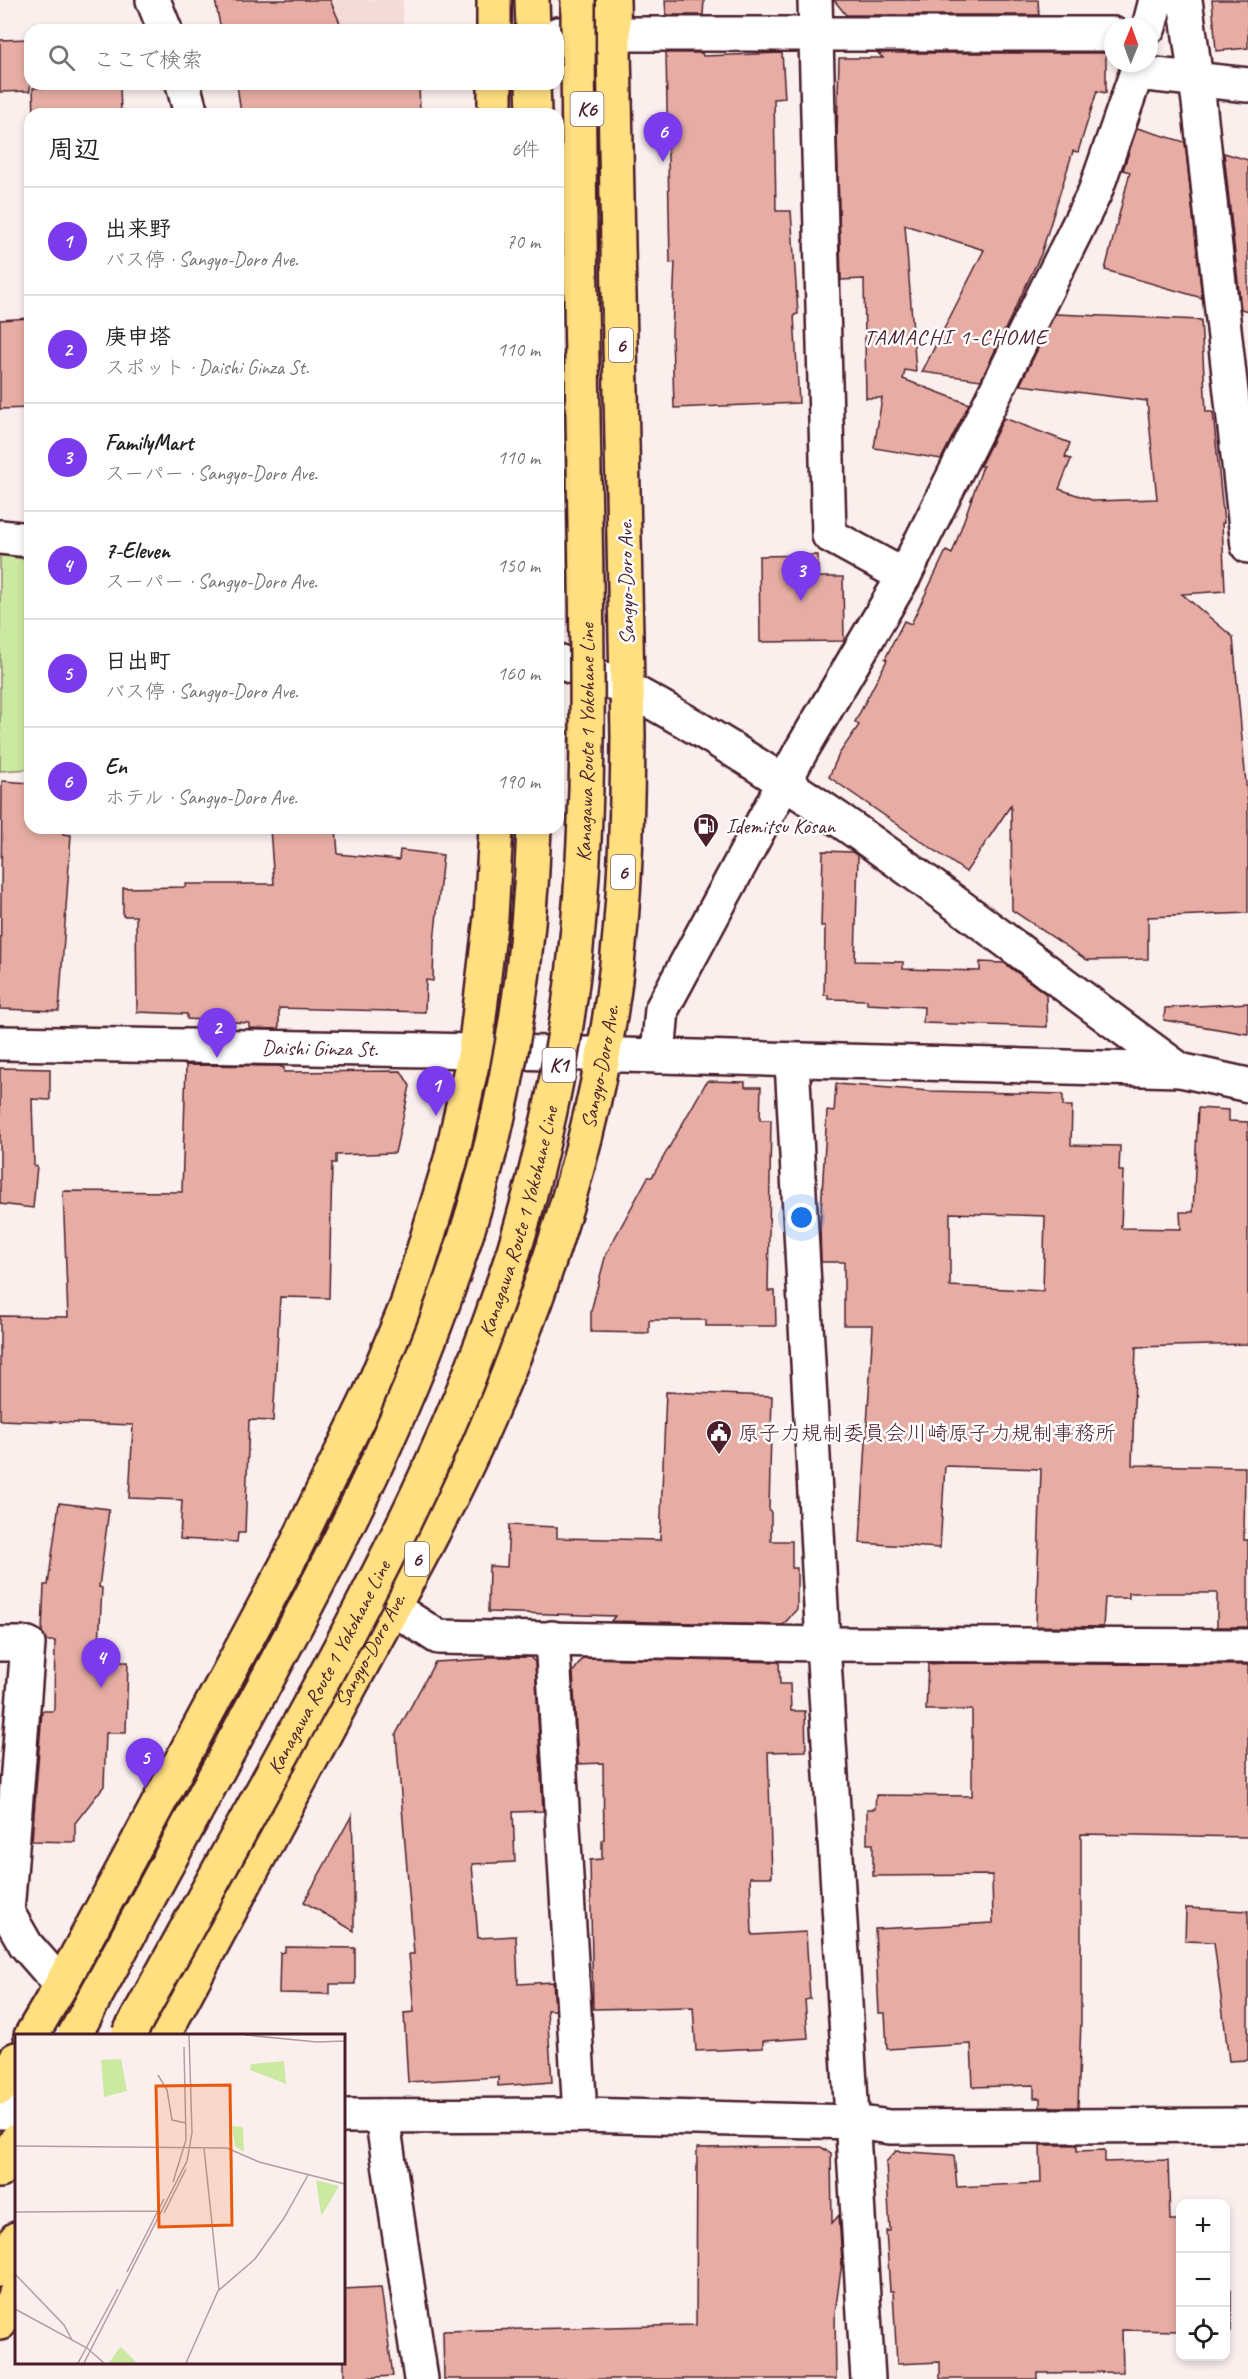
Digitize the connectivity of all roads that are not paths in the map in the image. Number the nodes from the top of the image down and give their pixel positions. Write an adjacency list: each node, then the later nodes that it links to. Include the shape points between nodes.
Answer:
1 (153, 0): 11 (street)
2 (494, 0): 12 (main road)
3 (532, 0): 13 (main road)
4 (578, 0): 28 (main road, Kanagawa Route 1 Yokohane Line / K1, bridge)
5 (595, 0): 28 (main road, K6, bridge)
6 (613, 0): 15 (main road, Sangyo-Doro Ave. / 6)
7 (815, 0): 16 (street)
8 (1156, 0): 10 (street)
9 (1185, 0): 20 (street)
10 (1151, 18)
11 (163, 24)
12 (494, 24)
13 (533, 24)
14 (564, 34): 15 (street)
15 (613, 34): 16 (street); 35 (main road, Sangyo-Doro Ave. / 6)
16 (815, 34): 17 (street); 33 (street, via 829,535)
17 (1104, 34)
18 (1138, 72): 33 (street, via 1095,192)
19 (1158, 72): 20 (street)
20 (1196, 80): 21 (street); 29 (street)
21 (1248, 85)
22 (185, 90): 25 (street)
23 (495, 90): 26 (main road)
24 (533, 90): 27 (main road)
25 (189, 108)
26 (495, 108)
27 (534, 108)
28 (579, 218): 54 (main road, Kanagawa Route 1 Yokohane Line / K1, bridge, via 586,806 573,976 536,1168 484,1339 406,1518 356,1620)
29 (1246, 509): 32 (street)
30 (0, 537): 31 (street)
31 (24, 539)
32 (1248, 546)
33 (904, 576): 36 (street)
34 (564, 664): 35 (street)
35 (628, 689): 36 (street); 41 (main road, Sangyo-Doro Ave. / 6, via 628,807 618,948)
36 (785, 782): 42 (street, via 662,1009); 44 (street, via 818,802)
37 (496, 834): 40 (main road, via 491,917)
38 (534, 834): 53 (main road, bridge, via 530,919 505,1077 468,1224 435,1325 350,1524)
39 (0, 1043): 40 (street, Daishi Ginza St.)
40 (475, 1051): 41 (street, Daishi Ginza St.); 51 (main road, via 451,1159 422,1259 370,1394 288,1562)
41 (604, 1054): 42 (street, Daishi Ginza St.); 46 (main road, Sangyo-Doro Ave. / 6, via 556,1238 520,1341 476,1445)
42 (658, 1056): 43 (street, Daishi Ginza St.)
43 (792, 1061): 44 (street, Daishi Ginza St.); 49 (street)
44 (1180, 1070): 45 (street)
45 (1248, 1085)
46 (393, 1608): 47 (street, via 438,1637); 55 (main road, Sangyo-Doro Ave. / 6)
47 (552, 1638): 49 (street); 58 (street)
48 (0, 1644): 51 (street, via 28,1644 7,1912 26,1945)
49 (823, 1644): 50 (street); 61 (street)
50 (1248, 1646)
51 (61, 1985): 52 (main road)
52 (32, 2034)
53 (75, 2034)
54 (129, 2034)
55 (164, 2034)
56 (15, 2061): 57 (main road)
57 (0, 2088)
58 (580, 2115): 60 (street); 61 (street)
59 (345, 2116): 60 (street)
60 (382, 2116): 69 (street)
61 (854, 2122): 62 (street, via 890,2127); 70 (street)
62 (1248, 2125)
63 (15, 2143): 64 (main road)
64 (0, 2171)
65 (15, 2242): 66 (main road)
66 (0, 2270)
67 (15, 2296): 68 (main road)
68 (0, 2323)
69 (421, 2379)
70 (867, 2379)

